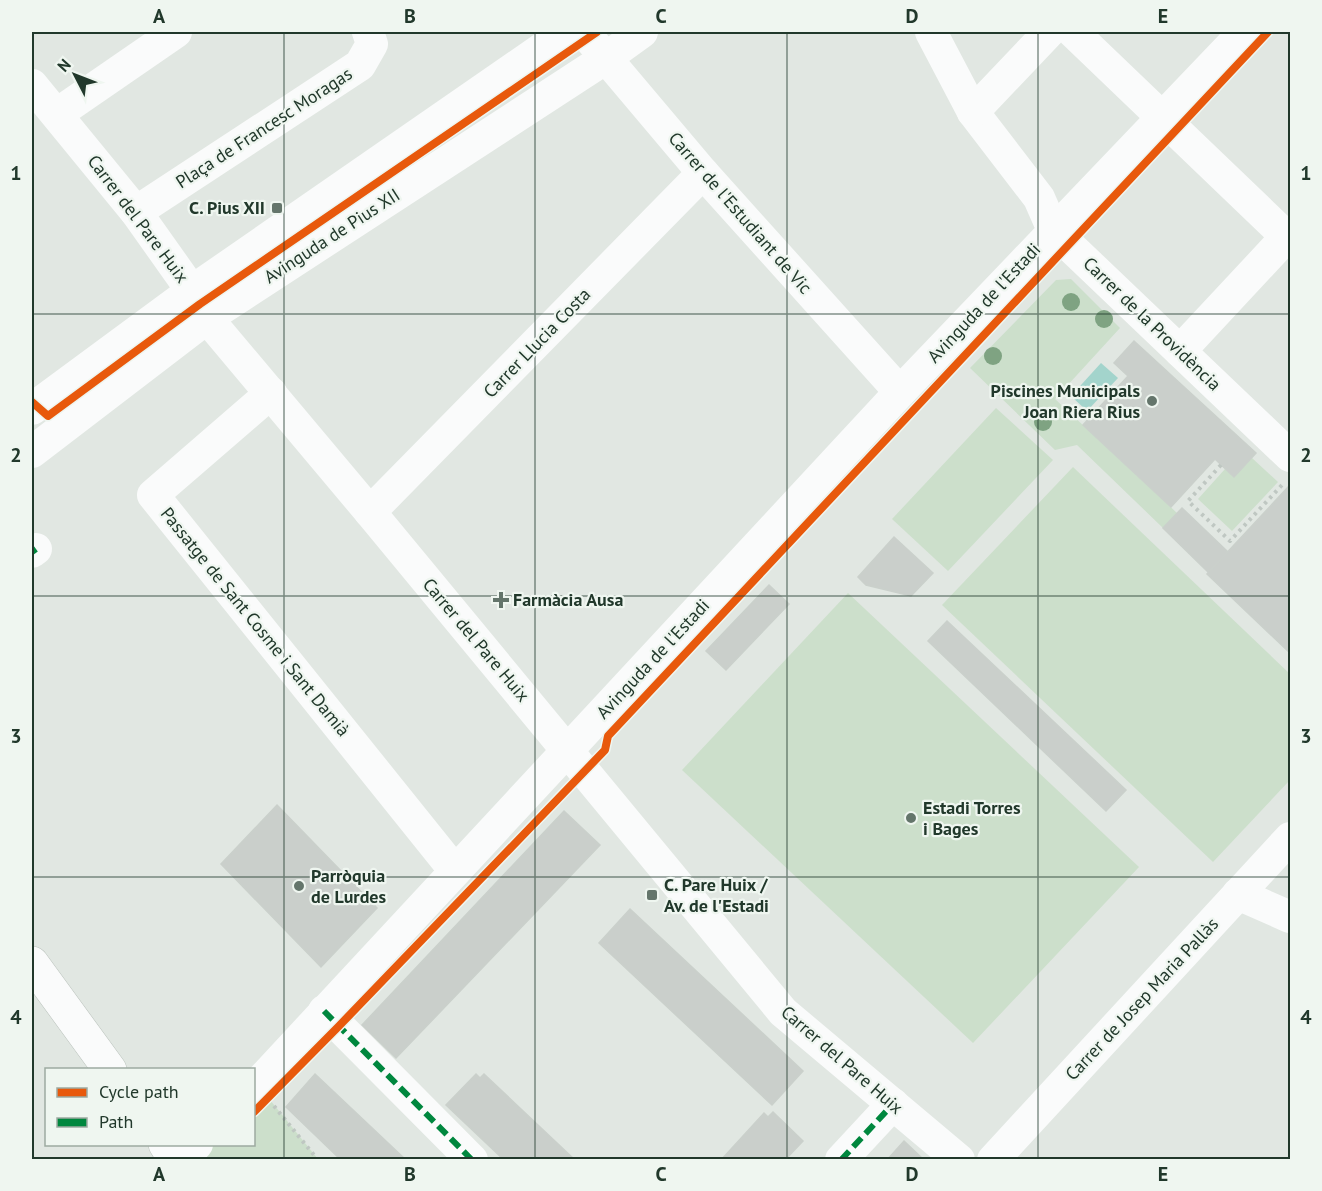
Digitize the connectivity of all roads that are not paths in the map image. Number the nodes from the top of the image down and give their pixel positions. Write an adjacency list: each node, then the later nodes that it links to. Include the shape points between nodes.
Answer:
1 (176, 32): 13 (street)
2 (368, 32): 16 (street, Plaça de Francesc Moragas, via 372,44 360,65)
3 (566, 32): 19 (street, Avinguda de Pius XII)
4 (584, 32): 10 (street, Carrer de l'Estudiant de Vic)
5 (642, 32): 10 (street, Avinguda de Pius XII)
6 (931, 32): 12 (street, Carrer de la Providència)
7 (1048, 32): 12 (street)
8 (1073, 32): 14 (street)
9 (1244, 32): 14 (street, Avinguda de l'Estadi)
10 (606, 58): 15 (street, Carrer de l'Estudiant de Vic); 19 (street, Avinguda de Pius XII)
11 (32, 85): 13 (street, Carrer del Pare Huix)
12 (973, 112): 17 (street, Carrer de la Providència, via 1039,198)
13 (57, 114): 16 (street, Carrer del Pare Huix)
14 (1161, 116): 17 (street, Avinguda de l'Estadi); 18 (street)
15 (703, 173): 21 (street, Carrer de l'Estudiant de Vic); 26 (street, Carrer Llucia Costa)
16 (136, 212): 19 (street, Carrer del Pare Huix)
17 (1053, 230): 20 (street, Carrer de la Providència); 21 (street, Avinguda de l'Estadi)
18 (1289, 236): 20 (street)
19 (199, 304): 22 (street, Carrer del Pare Huix); 23 (street, Avinguda de Pius XII); 24 (street, Avinguda de Pius XII)
20 (1180, 351): 25 (street, Carrer de la Providència)
21 (900, 392): 27 (street, Avinguda de l'Estadi)
22 (271, 393): 26 (street, Carrer del Pare Huix); 29 (street, Passatge de Sant Cosme i Sant Damià, via 153,495)
23 (32, 410)
24 (32, 452)
25 (1284, 467)
26 (370, 512): 27 (street, Carrer del Pare Huix)
27 (567, 751): 29 (street, Avinguda de l'Estadi); 36 (street, Carrer del Pare Huix, via 783,1012)
28 (1290, 838): 30 (street, Carrer de Josep Maria Pallàs)
29 (455, 871): 33 (street, Avinguda de l'Estadi)
30 (1238, 894): 31 (street); 44 (street, Carrer de Josep Maria Pallàs)
31 (1290, 917)
32 (32, 963): 34 (street)
33 (324, 1011): 35 (street, Avinguda de l'Estadi); 41 (street)
34 (109, 1068)
35 (255, 1086)
36 (893, 1104): 42 (street); 43 (street, Carrer del Pare Huix)
37 (166, 1146): 39 (street)
38 (195, 1146): 40 (street)
39 (176, 1160)
40 (182, 1160)
41 (472, 1160)
42 (841, 1160)
43 (959, 1160)
44 (993, 1160)

